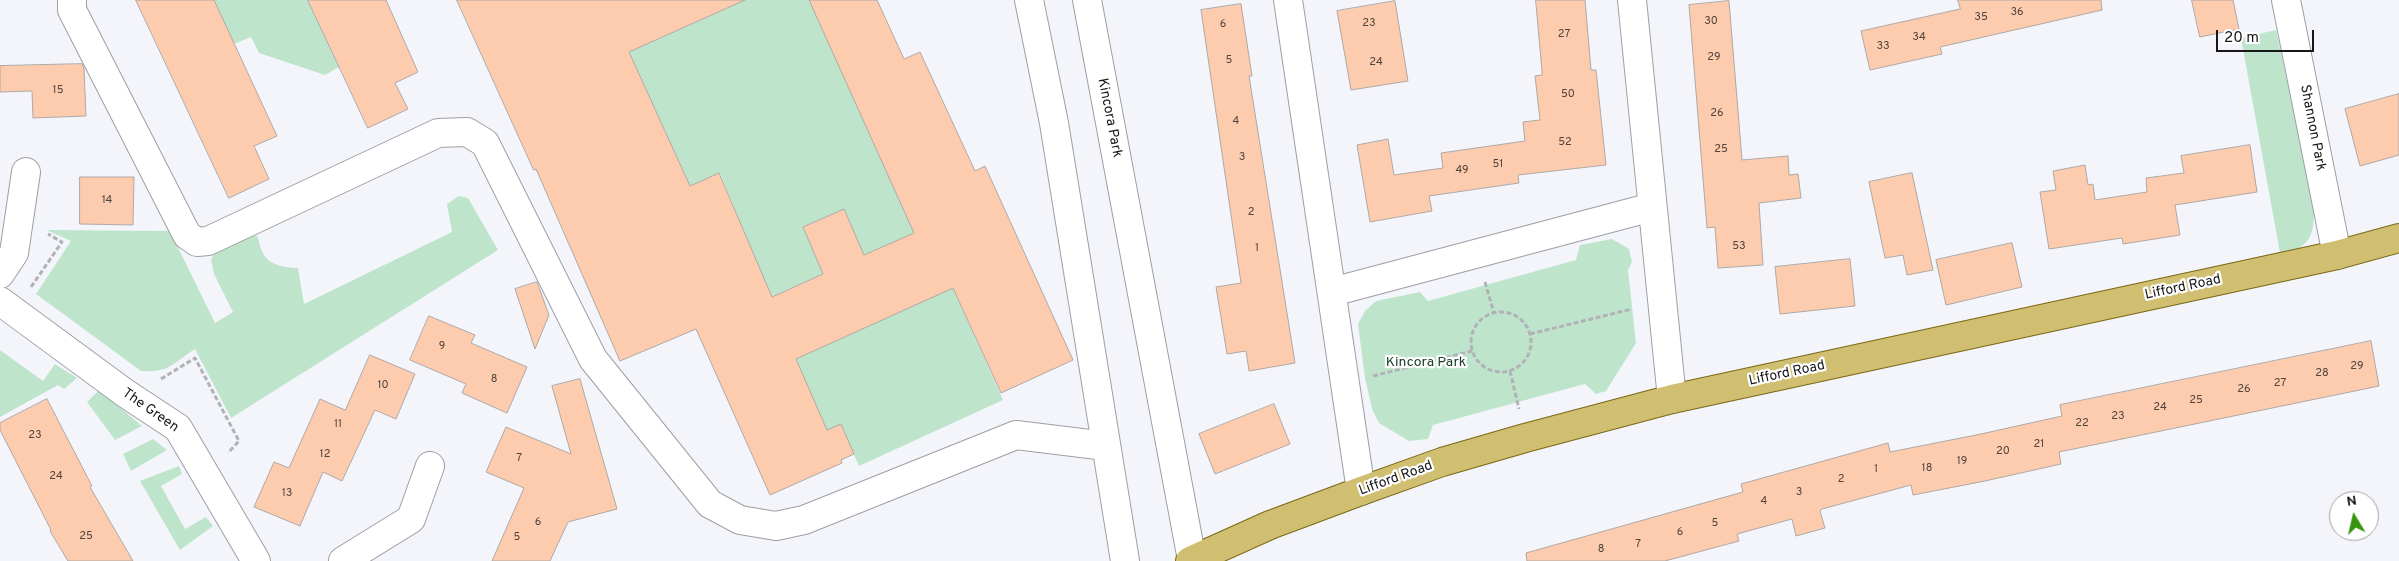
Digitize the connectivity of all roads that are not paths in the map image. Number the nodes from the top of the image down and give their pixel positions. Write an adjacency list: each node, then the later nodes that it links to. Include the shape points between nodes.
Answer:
1 (72, 0): 15 (street, via 72,10 186,235 197,242 208,241 438,133 467,132 485,143 593,359 710,504 740,520 776,526 804,520 1016,435)
2 (1029, 0): 15 (street, via 1054,123)
3 (1087, 0): 21 (street, Kincora Park)
4 (1288, 0): 12 (street)
5 (1632, 0): 8 (street)
6 (2286, 0): 10 (street, Shannon Park)
7 (26, 172): 11 (street, via 14,253)
8 (1652, 207): 12 (street); 14 (street)
9 (2399, 238): 10 (main road, Lifford Road)
10 (2337, 255): 14 (main road, Lifford Road)
11 (0, 274)
12 (1332, 292): 17 (street)
13 (0, 301): 18 (street, The Green, via 124,393 178,428)
14 (1672, 399): 17 (main road, Lifford Road, via 1442,462)
15 (1106, 446): 20 (street)
16 (430, 466): 19 (street, via 411,519)
17 (1361, 491): 21 (main road, Lifford Road, via 1270,525)
18 (256, 561)
19 (343, 561)
20 (1125, 561)
21 (1191, 561)

